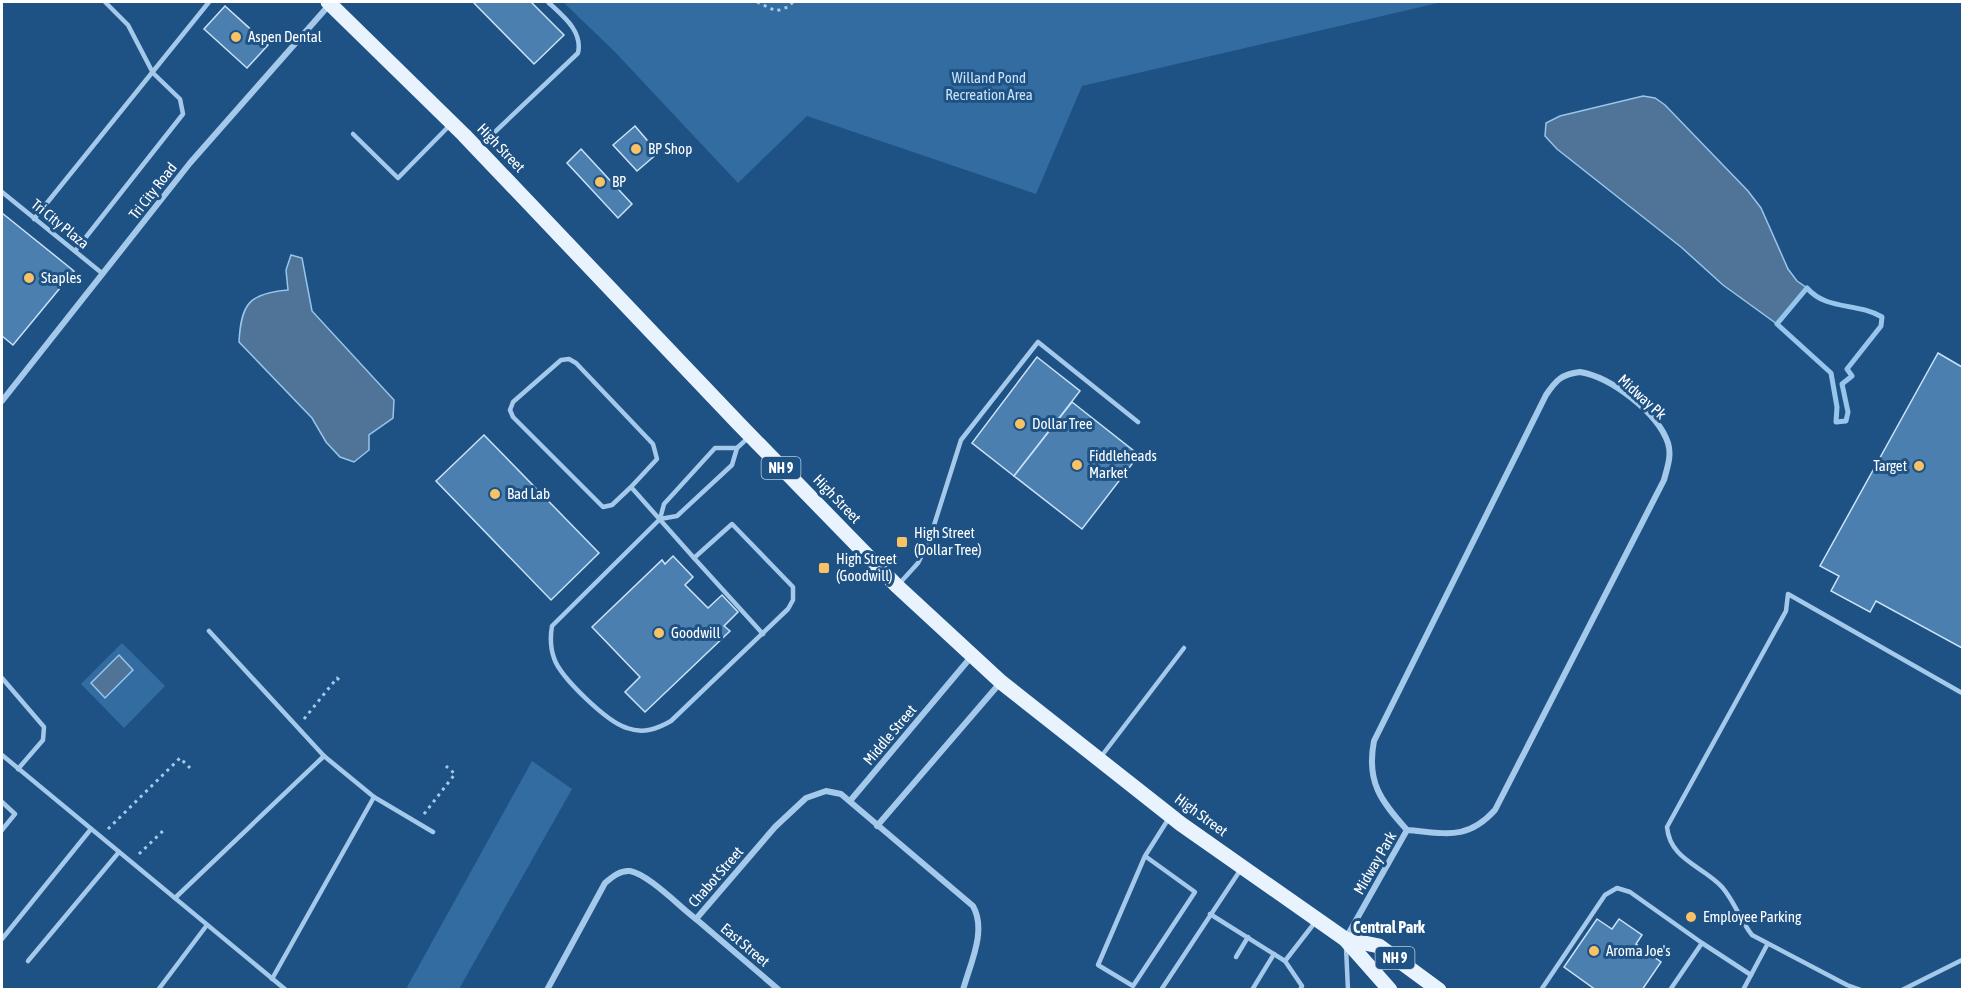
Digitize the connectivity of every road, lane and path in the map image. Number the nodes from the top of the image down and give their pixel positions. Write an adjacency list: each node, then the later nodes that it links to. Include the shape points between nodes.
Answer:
1 (105, 2): 7 (lane, via 128,26)
2 (209, 2): 7 (lane)
3 (330, 2): 8 (main road, High Street / NH 9); 14 (street, Tri City Road, via 190,163)
4 (548, 2): 10 (lane, via 577,33 578,53)
5 (757, 2): 6 (path, via 776,10)
6 (793, 2)
7 (153, 74): 12 (lane); 13 (lane, via 180,99 183,114)
8 (452, 123): 9 (lane, via 398,178); 10 (main road, High Street / NH 9)
9 (353, 134)
10 (477, 149): 17 (main road, High Street / NH 9)
11 (2, 192): 12 (lane, Tri City Plaza)
12 (34, 219): 13 (lane, Tri City Plaza)
13 (75, 251): 14 (lane, Tri City Plaza)
14 (103, 274): 15 (street, Tri City Road)
15 (2, 401)
16 (1138, 422): 22 (lane, via 1038,342 962,440 929,541 918,563)
17 (750, 436): 18 (lane); 22 (main road, High Street / NH 9)
18 (737, 448): 20 (lane, via 732,465 677,516); 20 (lane, via 716,448 664,504)
19 (631, 487): 19 (lane, via 612,505 603,507 513,417 513,402 561,360 576,363 653,444 657,459); 20 (lane)
20 (660, 519): 21 (lane); 24 (lane, via 552,626 550,641 561,673 611,720 627,728 657,729 671,721)
21 (694, 558): 24 (lane); 24 (lane, via 732,524 793,587 788,609)
22 (897, 586): 26 (main road, High Street / NH 9)
23 (209, 631): 31 (lane)
24 (763, 634)
25 (1184, 648): 34 (lane)
26 (972, 656): 28 (main road, High Street / NH 9); 39 (street, Middle Street)
27 (2, 678): 37 (lane, via 44,727 43,740)
28 (1001, 682): 34 (main road, High Street / NH 9); 43 (street)
29 (342, 683): 31 (path, via 337,678)
30 (1962, 693): 63 (lane, via 1788,594 1786,611 1667,827 1672,846 1681,857 1721,886 1752,935)
31 (297, 727): 33 (lane)
32 (2, 755): 37 (lane)
33 (324, 756): 38 (lane); 54 (lane)
34 (1099, 759): 41 (main road, High Street / NH 9)
35 (446, 766): 42 (path, via 455,774)
36 (190, 768): 49 (path, via 180,758)
37 (18, 769): 45 (lane)
38 (374, 797): 42 (lane); 70 (lane)
39 (850, 801): 43 (street); 56 (street, Chabot Street, via 826,791 806,798 775,827)
40 (2, 802): 46 (lane, via 15,814)
41 (1171, 816): 51 (lane); 53 (main road, High Street / NH 9)
42 (418, 823): 48 (lane)
43 (877, 826): 75 (street, via 973,906 980,918)
44 (166, 828): 52 (path)
45 (91, 829): 49 (lane); 60 (lane)
46 (2, 830)
47 (1407, 830): 47 (street, Midway Pk, via 1456,834 1471,831 1495,810 1664,480 1669,446 1662,432 1630,398 1594,374 1566,374 1556,380 1546,395 1374,741 1372,778 1379,795); 61 (street, Midway Park)
48 (433, 832)
49 (101, 836): 50 (lane)
50 (119, 852): 52 (lane); 67 (lane)
51 (1144, 856): 51 (lane, via 1098,966 1133,986 1195,892)
52 (131, 861): 54 (lane)
53 (1242, 867): 55 (lane); 57 (main road, High Street / NH 9)
54 (175, 898): 58 (lane)
55 (1210, 914): 59 (lane); 76 (lane)
56 (696, 919): 73 (street, Chabot Street, via 639,874 615,874 605,884); 74 (street, East Street)
57 (1317, 919): 61 (main road, High Street / NH 9); 68 (lane)
58 (207, 926): 70 (lane); 72 (lane)
59 (1248, 937): 64 (lane); 65 (lane)
60 (2, 939)
61 (1345, 939): 79 (lane); 80 (main road, High Street / NH 9); 81 (main road, High Street / NH 9, via 1378,946)
62 (1702, 943): 69 (lane); 82 (lane, via 1630,892 1617,888 1605,895); 83 (lane)
63 (1767, 945): 69 (lane); 85 (lane)
64 (1274, 954): 68 (lane); 77 (lane)
65 (1236, 957)
66 (1962, 960): 86 (lane)
67 (28, 961)
68 (1285, 961): 78 (lane, via 1302,986)
69 (1751, 975): 84 (lane)
70 (272, 979): 71 (lane)
71 (284, 989)
72 (158, 990)
73 (547, 990)
74 (779, 990)
75 (963, 990)
76 (1161, 990)
77 (1252, 990)
78 (1300, 990)
79 (1348, 990)
80 (1390, 990)
81 (1439, 990)
82 (1541, 990)
83 (1670, 990)
84 (1743, 990)
85 (1861, 990)
86 (1902, 990)

